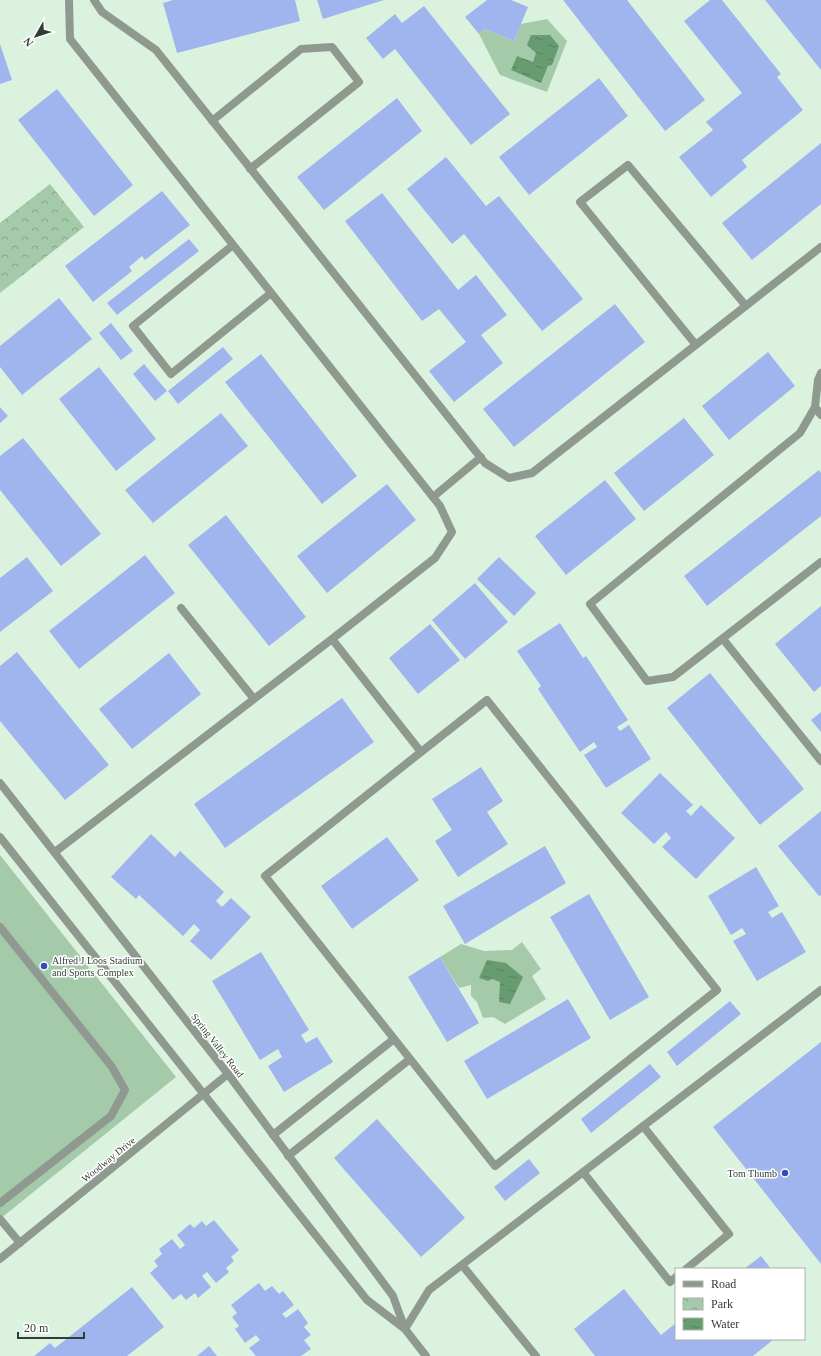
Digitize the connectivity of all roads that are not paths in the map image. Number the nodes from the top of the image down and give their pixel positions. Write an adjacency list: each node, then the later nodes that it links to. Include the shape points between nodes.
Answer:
1 (69, 0): 5 (street, via 70,39)
2 (94, 0): 3 (street, via 102,12 156,50)
3 (212, 121): 4 (street); 4 (street, via 300,49 332,47 359,82)
4 (250, 169): 13 (street)
5 (233, 245): 7 (street); 7 (street, via 132,326 171,374)
6 (821, 247): 8 (street)
7 (271, 293): 14 (street)
8 (746, 306): 9 (street); 9 (street, via 628,165 580,202)
9 (696, 345): 13 (street, via 532,473 509,478)
10 (821, 373): 11 (street)
11 (815, 407): 12 (street); 18 (street, via 800,433 590,604 647,681 674,677)
12 (821, 415)
13 (480, 458): 14 (street)
14 (433, 497): 17 (street, via 452,532 435,558)
15 (821, 562): 18 (street)
16 (181, 608): 19 (street)
17 (332, 639): 19 (street); 20 (street)
18 (723, 639): 21 (street)
19 (254, 699): 24 (street)
20 (421, 752): 27 (street, via 265,876); 28 (street, via 487,700 717,990 495,1166)
21 (821, 761)
22 (0, 783): 24 (street, Spring Valley Road)
23 (0, 837): 30 (street, Spring Valley Road)
24 (55, 852): 29 (street, Spring Valley Road)
25 (0, 927): 35 (street, via 112,1067 125,1090 111,1116)
26 (821, 990): 31 (street)
27 (394, 1039): 28 (street); 32 (street)
28 (410, 1059): 33 (street)
29 (228, 1074): 30 (street, Woodway Drive); 32 (street, Spring Valley Road)
30 (203, 1095): 37 (street, Woodway Drive); 42 (street, Spring Valley Road, via 367,1300)
31 (643, 1126): 34 (street); 40 (street, via 729,1234)
32 (273, 1136): 33 (street, Spring Valley Road)
33 (288, 1156): 42 (street, Spring Valley Road, via 392,1296)
34 (583, 1172): 39 (street); 41 (street, via 670,1282)
35 (0, 1203)
36 (0, 1219): 37 (street)
37 (20, 1243): 38 (street, Woodway Drive)
38 (0, 1259)
39 (462, 1265): 42 (street, via 429,1290); 44 (street)
40 (687, 1268)
41 (675, 1278)
42 (405, 1330): 43 (street, Spring Valley Road)
43 (426, 1356)
44 (536, 1356)

